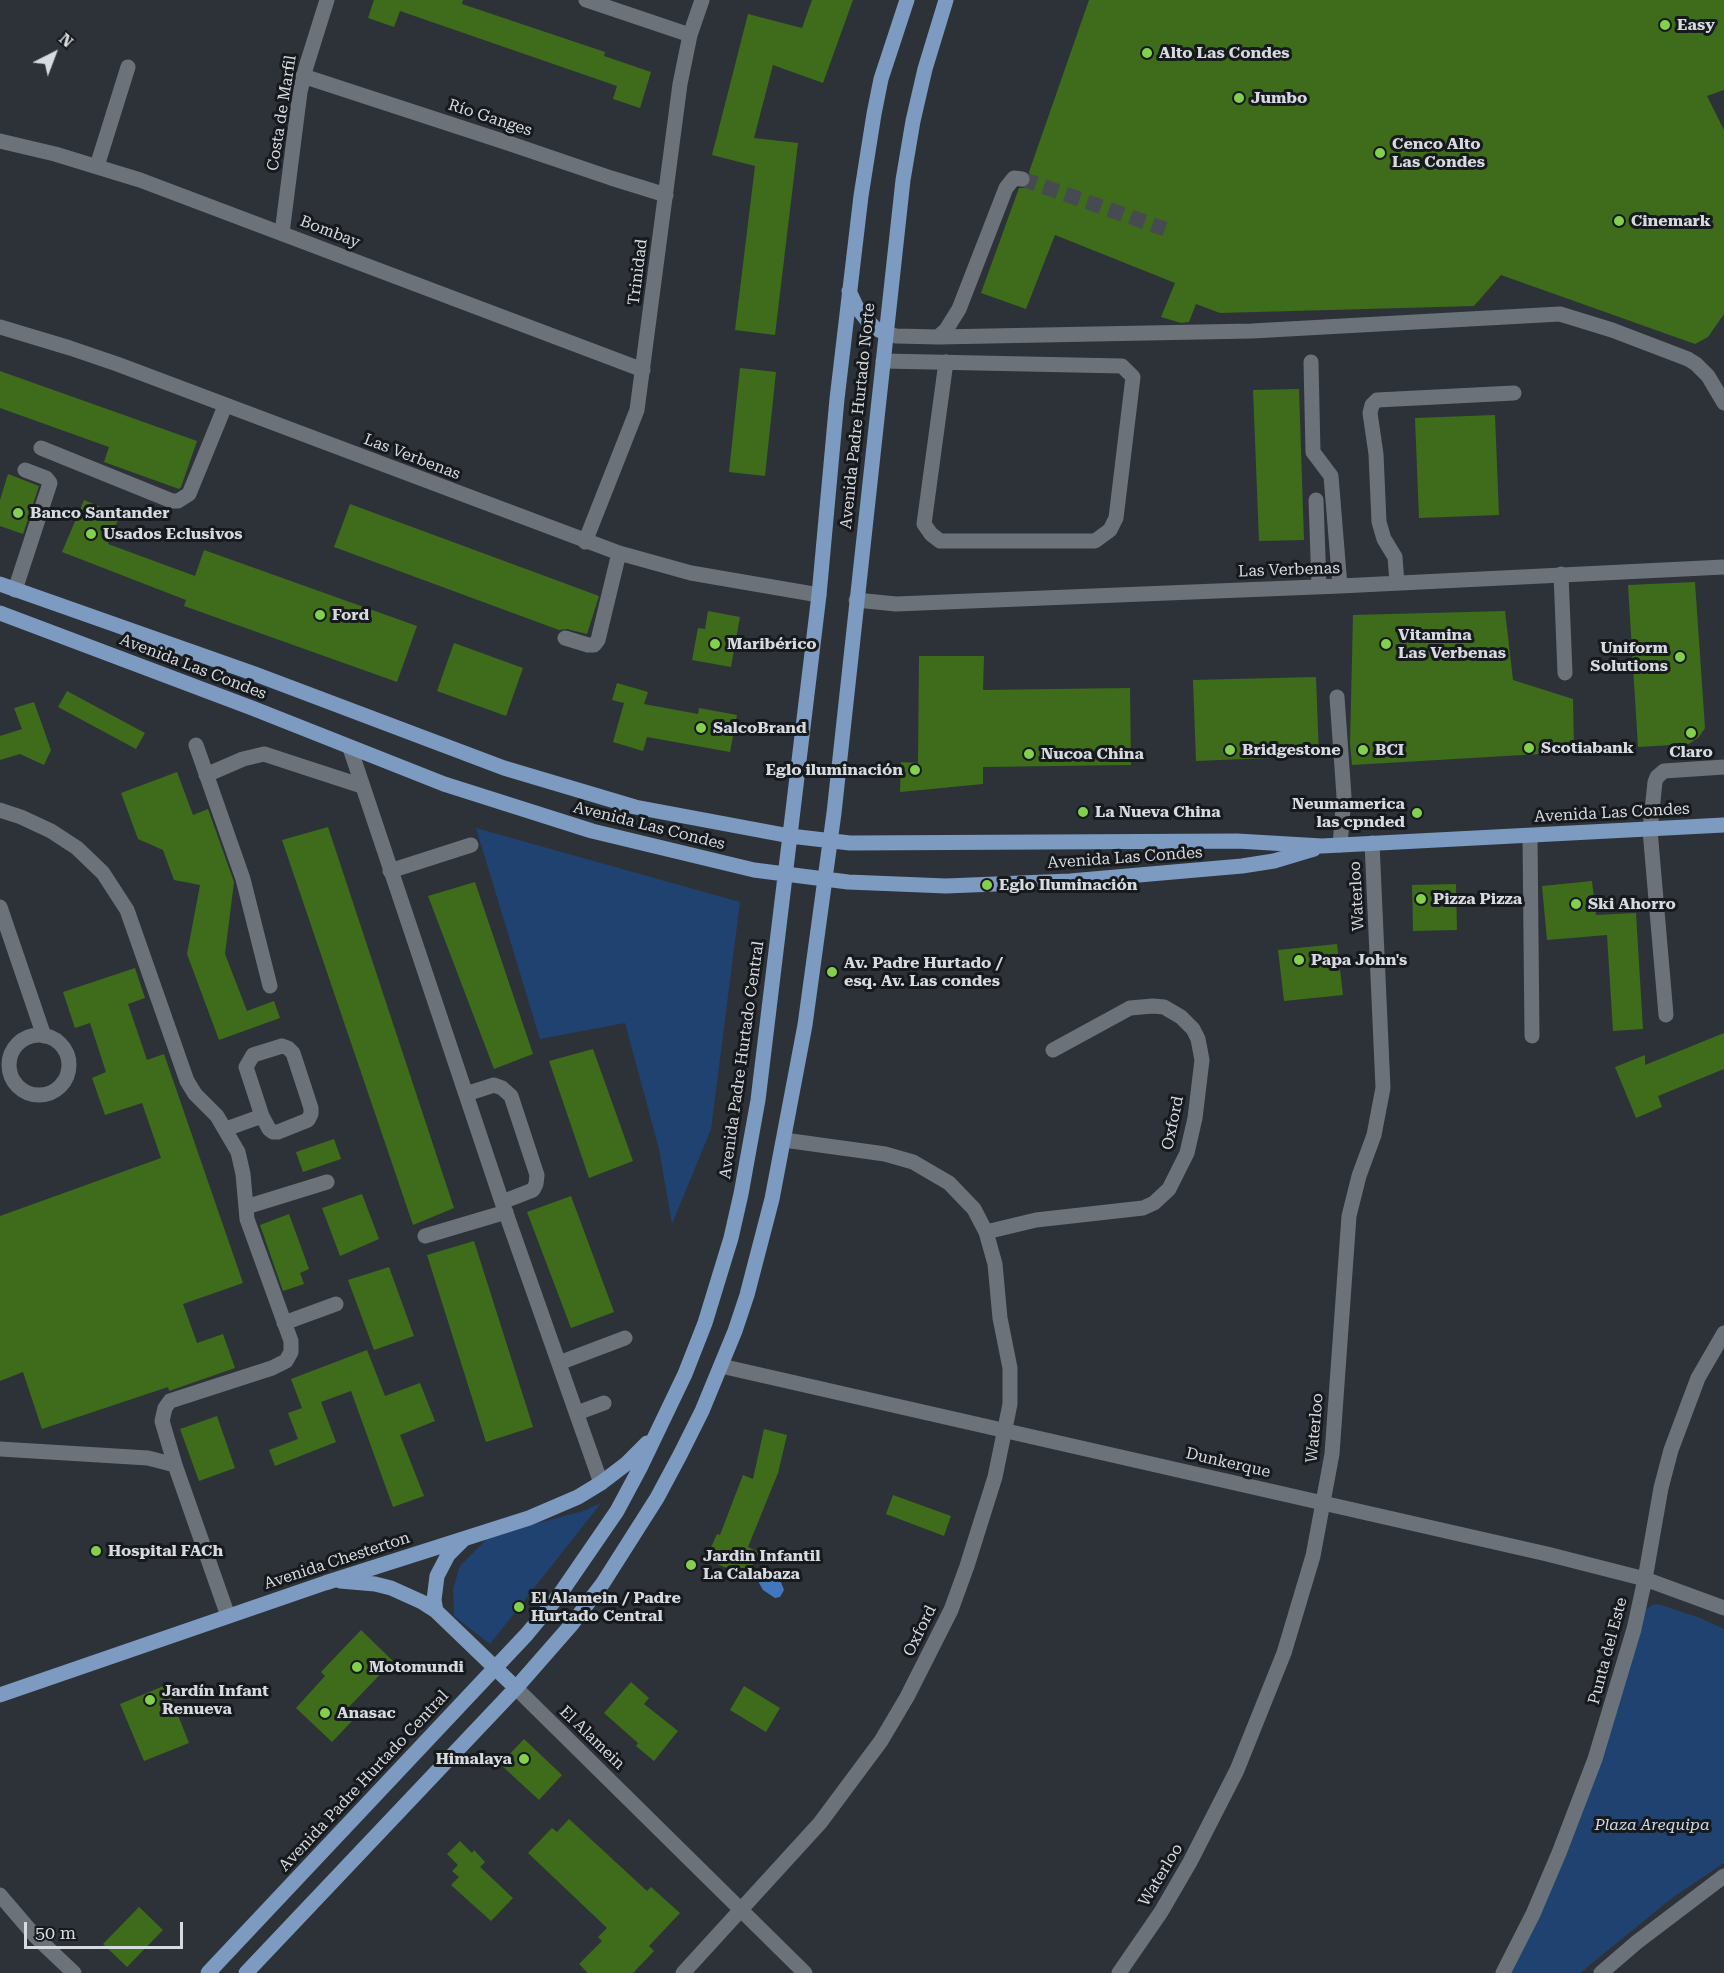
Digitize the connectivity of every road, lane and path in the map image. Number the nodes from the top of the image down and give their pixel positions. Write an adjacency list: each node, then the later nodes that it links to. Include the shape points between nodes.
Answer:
1 (327, 0): 8 (street, Costa de Marfil)
2 (586, 0): 6 (street)
3 (702, 0): 6 (street, Trinidad)
4 (908, 0): 14 (main road, Avenida Padre Hurtado Norte, via 889,53 874,114)
5 (946, 0): 16 (main road, Avenida Padre Hurtado Norte, via 930,47 909,144)
6 (690, 35): 12 (street, Trinidad)
7 (128, 67): 10 (street)
8 (303, 76): 12 (street, Río Ganges); 13 (street, Costa de Marfil)
9 (0, 141): 10 (street, Bombay)
10 (97, 166): 13 (street, Bombay)
11 (1022, 179): 17 (street, via 1014,178 1006,188 959,309)
12 (666, 195): 21 (street, Trinidad)
13 (282, 233): 21 (street, Bombay)
14 (849, 291): 16 (main road, via 866,319); 37 (main road, Avenida Padre Hurtado Norte)
15 (0, 327): 24 (street, Las Verbenas, via 70,348)
16 (885, 333): 17 (street); 18 (main road, Avenida Padre Hurtado Norte)
17 (938, 337): 23 (street, via 1252,331 1560,314 1688,359 1708,376)
18 (882, 361): 19 (street); 38 (main road, Avenida Padre Hurtado Norte)
19 (946, 362): 19 (street, via 924,524 931,534 940,541 1095,541 1110,530 1116,518 1133,377 1129,371 1122,366)
20 (1311, 362): 35 (street, via 1313,452 1331,476)
21 (643, 370): 28 (street, Trinidad, via 630,433)
22 (1514, 393): 32 (street, via 1377,400 1372,405 1379,522 1395,557)
23 (1724, 403)
24 (225, 406): 25 (street, via 189,494 178,501); 28 (street, Las Verbenas)
25 (41, 448)
26 (25, 470): 36 (street, via 50,483)
27 (1316, 500): 34 (street)
28 (585, 542): 29 (street, Las Verbenas)
29 (619, 554): 37 (street, Las Verbenas, via 691,573); 40 (street, via 598,640 588,645)
30 (1724, 567): 31 (street, Las Verbenas)
31 (1561, 574): 32 (street, Las Verbenas); 41 (street)
32 (1397, 583): 35 (street, Las Verbenas)
33 (0, 584): 36 (main road, Avenida Las Condes)
34 (1319, 586): 35 (street, Las Verbenas); 38 (street, Las Verbenas, via 896,604)
35 (1340, 586)
36 (15, 590): 51 (main road, Avenida Las Condes, via 255,674 504,768 635,807)
37 (819, 596): 51 (main road, Avenida Padre Hurtado Norte)
38 (856, 600): 53 (main road, Avenida Padre Hurtado Norte)
39 (0, 614): 44 (main road, Avenida Las Condes)
40 (565, 638)
41 (1565, 673)
42 (1337, 697): 56 (street, via 1344,796)
43 (196, 745): 46 (street)
44 (350, 748): 47 (street); 59 (main road, Avenida Las Condes, via 455,788 592,831)
45 (1724, 767): 50 (street, via 1664,771 1658,777)
46 (206, 776): 47 (street, via 264,754); 62 (street, via 243,879)
47 (362, 786): 58 (street)
48 (0, 810): 70 (street, via 51,831 77,848 103,873 127,910 187,1081)
49 (1724, 825): 50 (main road, Avenida Las Condes)
50 (1650, 830): 52 (main road, Avenida Las Condes); 63 (street)
51 (790, 836): 53 (main road, Avenida Las Condes); 59 (main road, Avenida Padre Hurtado Central)
52 (1530, 836): 54 (main road, Avenida Las Condes); 65 (street)
53 (830, 841): 57 (main road, Avenida Las Condes, via 1237,841); 60 (main road)
54 (1372, 843): 56 (main road, Avenida Las Condes); 90 (street, Waterloo, via 1383,1088 1374,1135 1349,1216 1332,1454)
55 (471, 845): 58 (street)
56 (1340, 845): 57 (main road, Avenida Las Condes)
57 (1322, 846): 60 (main road, Avenida Las Condes, via 1242,866 1070,881 946,886)
58 (390, 871): 68 (street)
59 (785, 874): 60 (main road, Avenida Las Condes); 85 (main road, Avenida Padre Hurtado Central, via 765,1052 741,1194 705,1323)
60 (825, 880): 71 (main road)
61 (0, 907): 64 (street)
62 (270, 986)
63 (1666, 1015)
64 (44, 1036): 67 (street, via 24,1039 15,1047 10,1055); 67 (street, via 64,1049 69,1069 66,1079 49,1094 39,1096)
65 (1532, 1036)
66 (1053, 1050): 75 (street, Oxford, via 1131,1008 1164,1007 1181,1017 1198,1039 1202,1060 1187,1153 1169,1189 1143,1208 1036,1220)
67 (7, 1082)
68 (466, 1094): 74 (street); 74 (street, via 494,1085 511,1096 537,1175 533,1190)
69 (262, 1116): 69 (street, via 268,1129 278,1132 309,1120 311,1108 288,1048 282,1046 253,1056 246,1067); 70 (street)
70 (226, 1129): 73 (street, via 241,1163)
71 (784, 1140): 75 (street, Oxford, via 885,1154 914,1162 964,1197); 82 (main road, via 757,1258)
72 (327, 1182): 73 (street)
73 (246, 1207): 78 (street)
74 (504, 1207): 76 (street); 81 (street)
75 (986, 1232): 86 (street, Oxford, via 995,1264 1012,1379)
76 (425, 1236)
77 (336, 1304): 78 (street)
78 (284, 1323): 88 (street, via 291,1341 286,1360 170,1401 162,1421)
79 (1724, 1333): 92 (street, Punta del Este, via 1698,1378 1671,1450)
80 (625, 1338): 81 (street)
81 (559, 1363): 84 (street)
82 (721, 1366): 86 (street, Dunkerque); 98 (main road, via 680,1455 631,1540 572,1624)
83 (604, 1403): 84 (street)
84 (577, 1413): 89 (street)
85 (662, 1424): 89 (main road, Avenida Chesterton, via 626,1464); 97 (main road, Avenida Padre Hurtado Central, via 590,1552 547,1610)
86 (1005, 1431): 90 (street, Dunkerque); 102 (street, Oxford, via 967,1566 946,1620 907,1697 852,1783)
87 (0, 1449): 88 (street, via 148,1458)
88 (175, 1465): 96 (street)
89 (601, 1483): 91 (main road, Avenida Chesterton, via 554,1509)
90 (1324, 1503): 92 (street, Dunkerque); 108 (street, Waterloo, via 1300,1605 1254,1731 1190,1862)
91 (464, 1539): 93 (main road, Avenida Chesterton); 95 (main road, via 441,1565 435,1588)
92 (1645, 1579): 94 (street, Dunkerque); 109 (street, Punta del Este, via 1591,1770 1543,1891)
93 (325, 1583): 95 (main road, El Alamein, via 358,1581 391,1588); 96 (main road, Avenida Chesterton)
94 (1724, 1608)
95 (436, 1611): 97 (main road, El Alamein)
96 (228, 1616): 99 (main road, Avenida Chesterton)
97 (495, 1668): 98 (main road, El Alamein); 104 (main road, Avenida Padre Hurtado Central)
98 (516, 1688): 102 (street, El Alamein); 105 (main road)
99 (0, 1695)
100 (1724, 1876): 110 (street)
101 (0, 1895): 103 (street)
102 (742, 1910): 106 (street, Oxford); 107 (street, El Alamein)
103 (74, 1973)
104 (208, 1973)
105 (246, 1973)
106 (683, 1973)
107 (805, 1973)
108 (1119, 1973)
109 (1503, 1973)
110 (1601, 1973)

